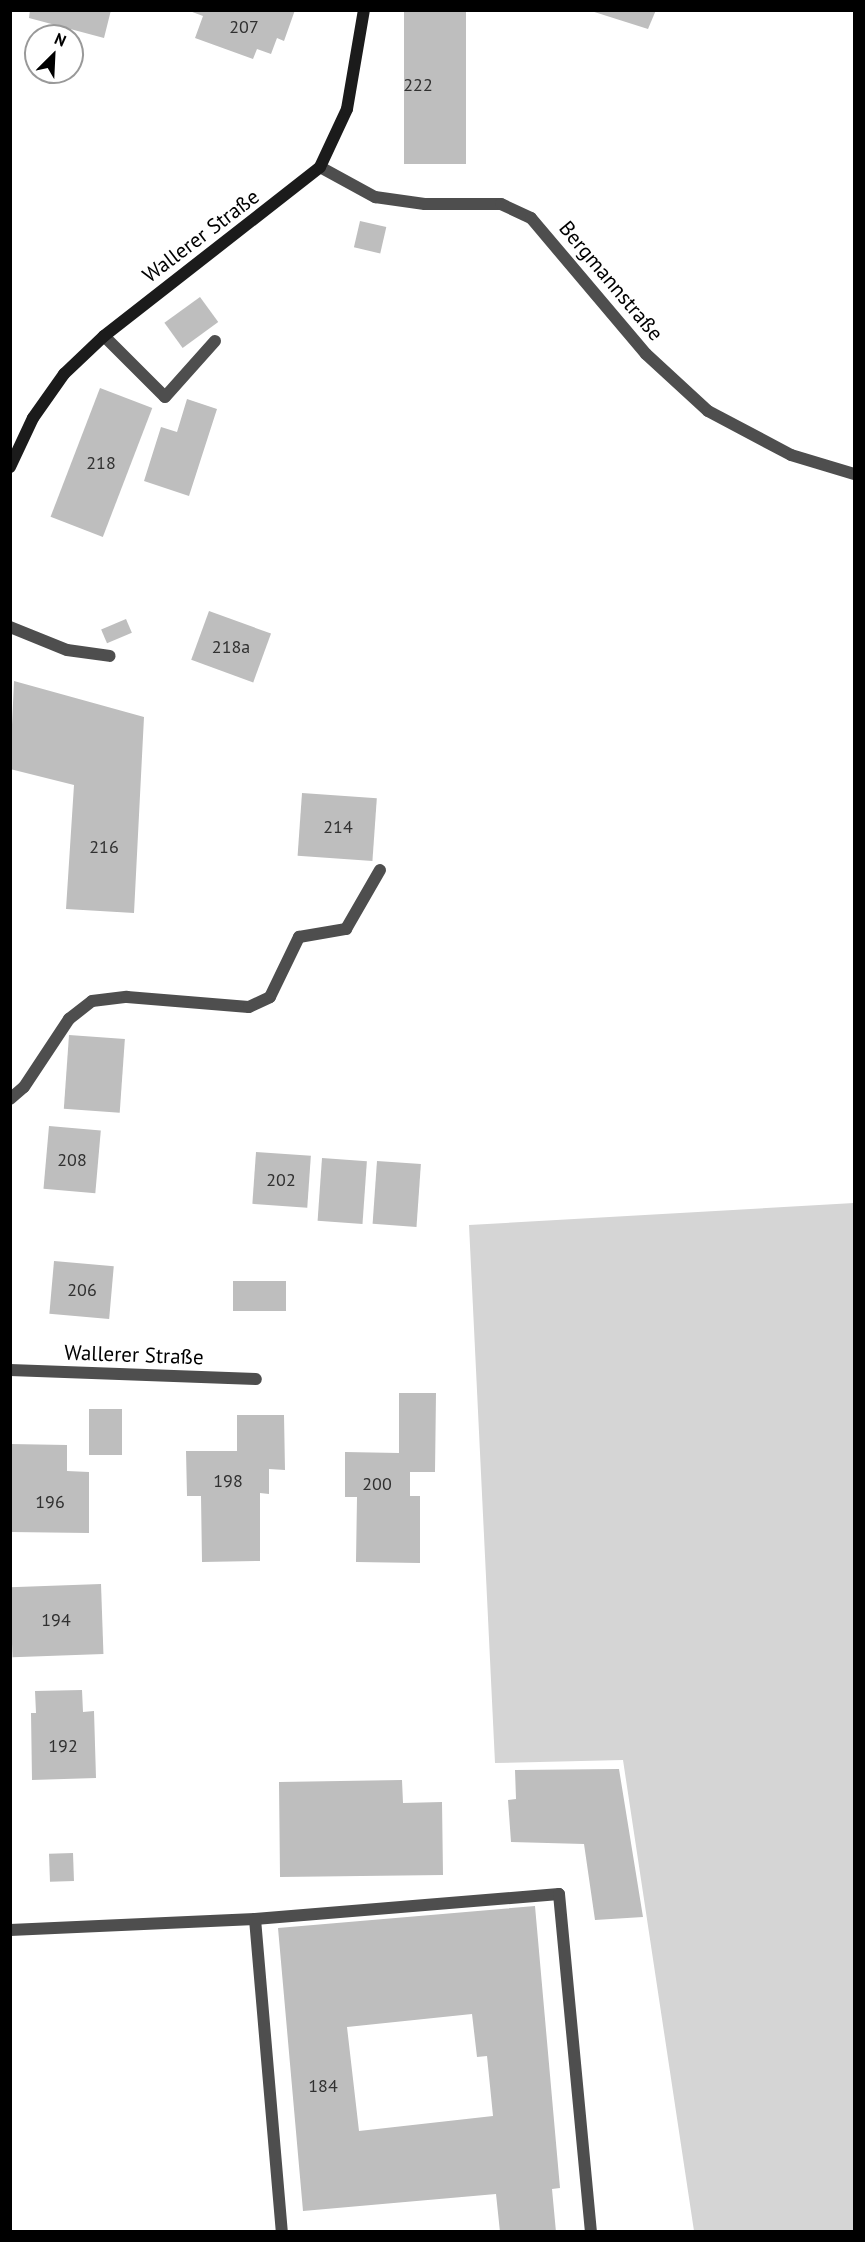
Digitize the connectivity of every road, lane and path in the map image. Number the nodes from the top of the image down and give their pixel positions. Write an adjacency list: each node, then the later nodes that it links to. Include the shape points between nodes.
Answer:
1 (364, 10): 2 (street, Wallerer Straße, via 347,109)
2 (320, 167): 3 (street, Wallerer Straße); 6 (street, Bergmannstraße, via 375,197 425,204 501,204 531,218 646,354 708,411 791,455)
3 (104, 336): 4 (street, via 165,397); 5 (street, Wallerer Straße, via 58,383 33,418)
4 (215, 341)
5 (10, 467)
6 (855, 474)
7 (10, 627): 8 (street, via 67,650)
8 (110, 656)
9 (380, 870): 10 (street, via 346,929 299,937 270,997 249,1007 127,997 92,1001 69,1019 24,1087)
10 (10, 1099)
11 (10, 1370): 12 (street, Wallerer Straße)
12 (256, 1379)
13 (255, 1919): 14 (street); 15 (street); 16 (street, via 559,1894)
14 (10, 1930)
15 (282, 2232)
16 (591, 2232)

